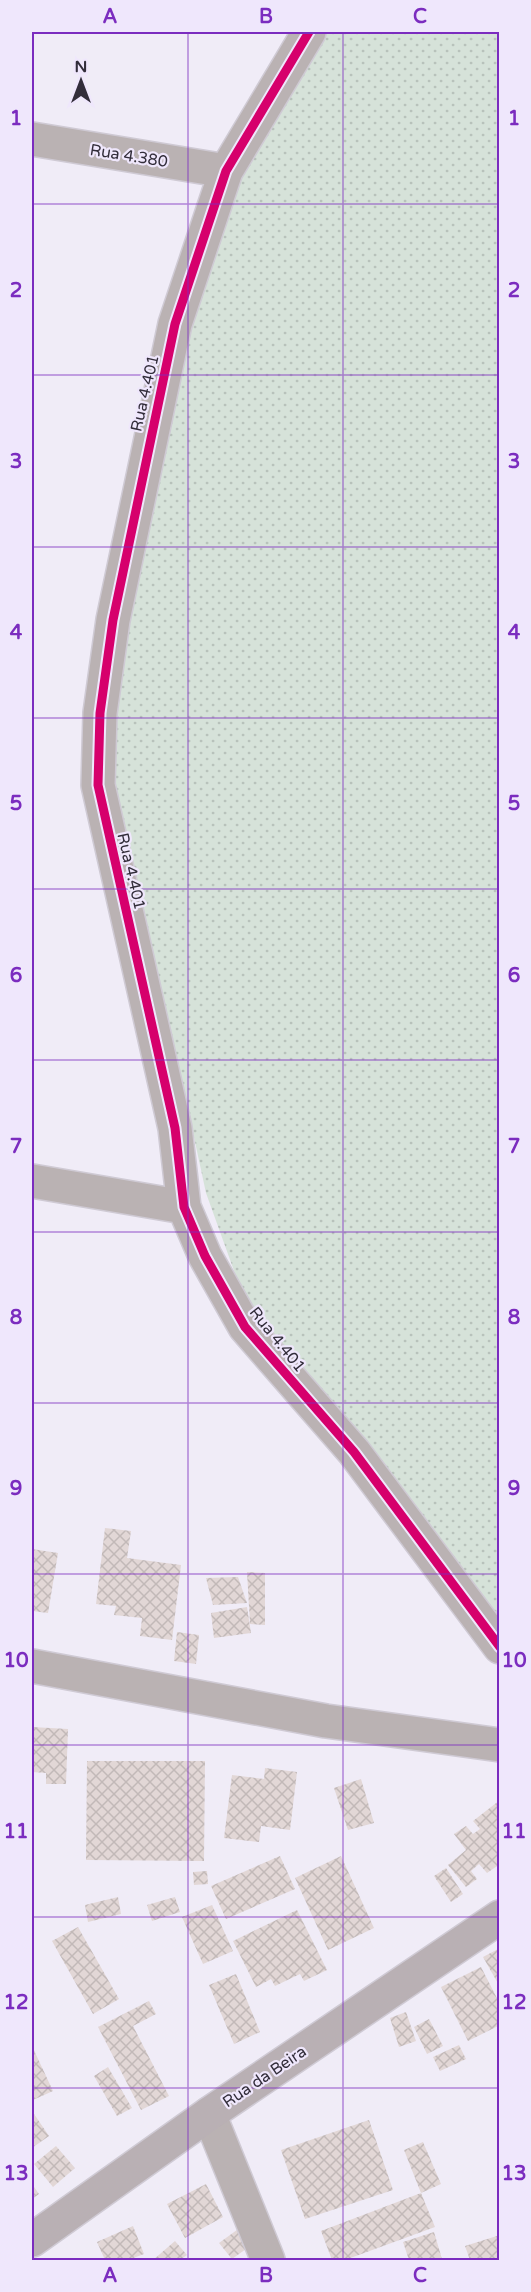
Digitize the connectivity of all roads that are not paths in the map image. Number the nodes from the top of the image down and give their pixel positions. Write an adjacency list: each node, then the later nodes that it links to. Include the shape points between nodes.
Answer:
1 (309, 32): 3 (street, Rua 4.401)
2 (32, 139): 3 (street, Rua 4.380)
3 (226, 171): 5 (street, Rua 4.401, via 175,324 127,542 99,713 98,785 175,1128)
4 (32, 1181): 5 (street)
5 (184, 1207): 6 (street, Rua 4.401, via 205,1256 245,1327 354,1452)
6 (500, 1647)
7 (32, 1666): 8 (street, via 326,1721)
8 (500, 1745)
9 (500, 1917): 10 (main road, Rua da Beira)
10 (208, 2114): 11 (main road, Rua da Beira); 12 (street)
11 (32, 2240)
12 (268, 2260)

